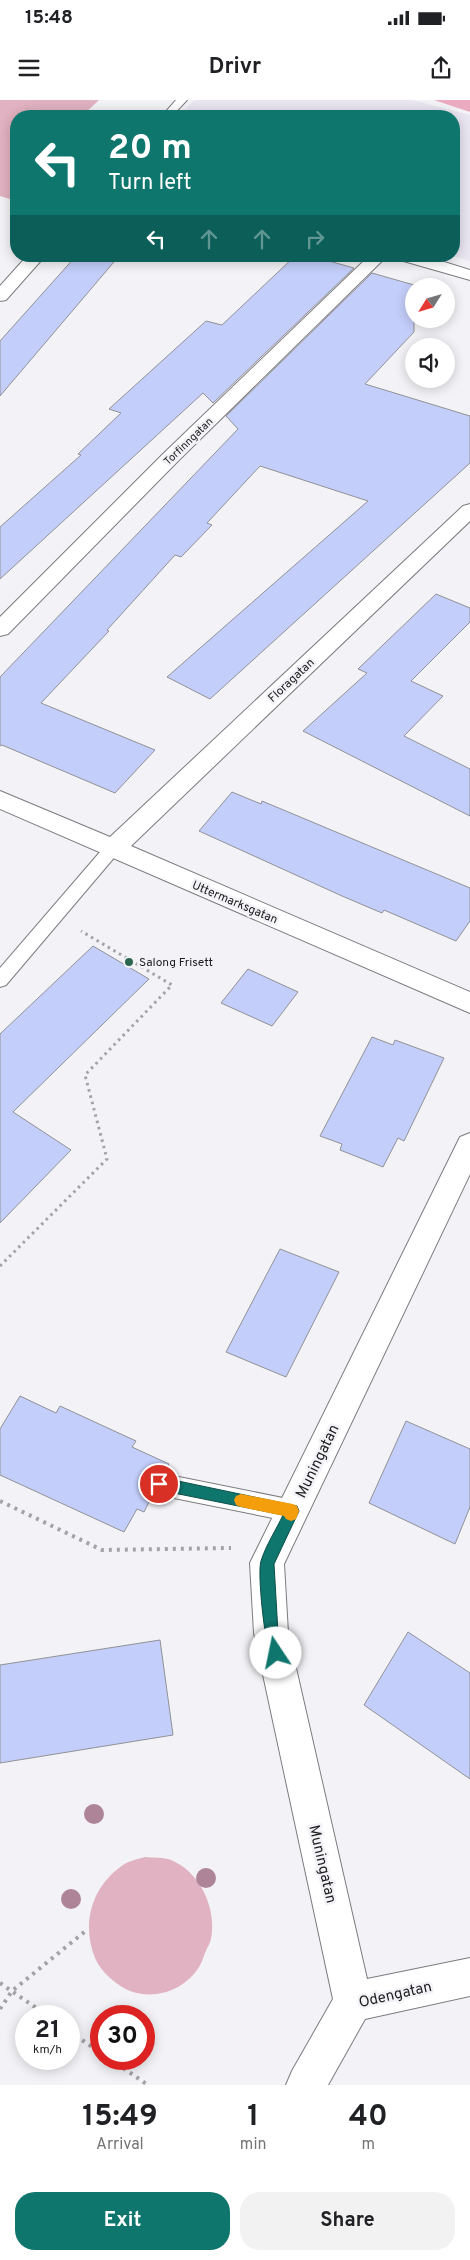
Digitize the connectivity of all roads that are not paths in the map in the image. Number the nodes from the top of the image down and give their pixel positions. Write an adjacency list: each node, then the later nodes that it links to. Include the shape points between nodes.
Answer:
1 (182, 100): 2 (lane)
2 (173, 110)
3 (31, 262): 7 (street)
4 (373, 262): 9 (street, Torfinngatan, via 171,456)
5 (426, 262): 6 (street)
6 (470, 275)
7 (2, 291)
8 (470, 510): 11 (street, Floragatan)
9 (0, 629)
10 (0, 799): 11 (street, Uttermarksgatan)
11 (112, 849): 12 (lane); 13 (street, Uttermarksgatan)
12 (0, 980)
13 (470, 1003)
14 (470, 1145): 16 (street, Muningatan)
15 (159, 1484): 16 (lane)
16 (293, 1511): 18 (street, Muningatan, via 267,1563 271,1633)
17 (470, 1977): 18 (street, Odengatan)
18 (353, 2002): 19 (street, Odengatan)
19 (306, 2085)

